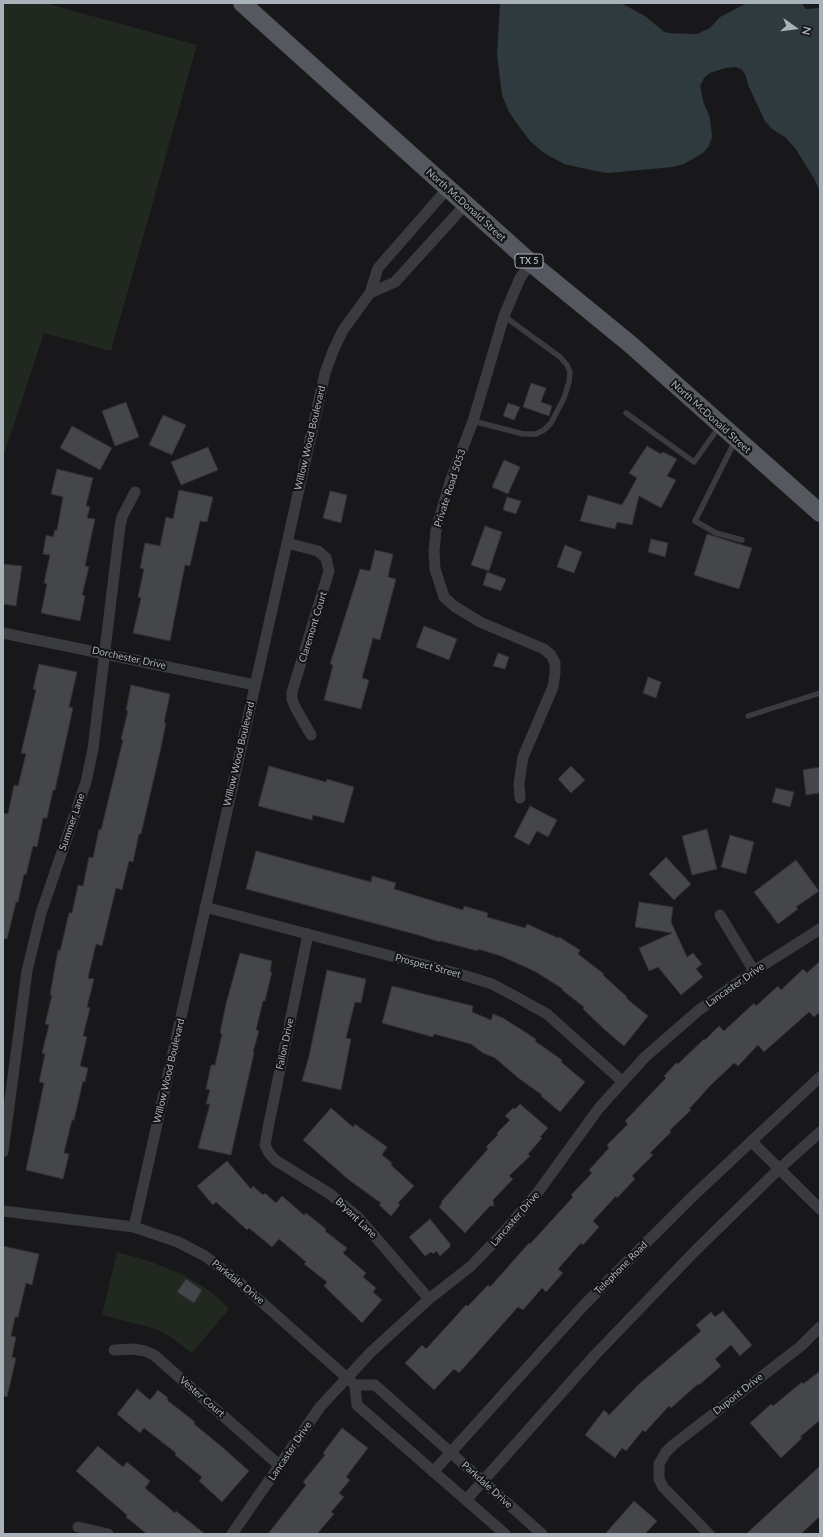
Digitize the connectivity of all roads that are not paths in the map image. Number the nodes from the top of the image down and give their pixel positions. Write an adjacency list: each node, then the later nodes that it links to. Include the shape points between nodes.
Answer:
1 (242, 3): 2 (main road, North McDonald Street / TX 5)
2 (448, 188): 3 (main road, North McDonald Street / TX 5); 5 (street, Willow Wood Boulevard, via 378,268)
3 (466, 204): 4 (main road, North McDonald Street / TX 5); 5 (street, via 395,282)
4 (531, 263): 6 (street, Private Road 5053, via 520,278); 9 (main road, North McDonald Street / TX 5, via 630,344)
5 (370, 293): 14 (street, Willow Wood Boulevard, via 343,330 325,373)
6 (504, 316): 8 (street, Private Road 5053); 8 (lane, via 560,357 570,372 569,382 552,423 536,434 523,434)
7 (626, 412): 9 (lane, via 694,462)
8 (473, 421): 21 (street, Private Road 5053, via 450,482 436,530 435,568 444,597 454,606 480,622 544,649 555,663 552,687 523,757 519,784)
9 (720, 425): 10 (main road, North McDonald Street / TX 5)
10 (736, 439): 12 (main road, North McDonald Street / TX 5); 13 (lane, via 695,521 716,533)
11 (135, 492): 16 (street, Summer Lane, via 120,526)
12 (820, 513)
13 (742, 540)
14 (287, 543): 17 (street, Willow Wood Boulevard); 20 (street, Claremont Court, via 318,551 326,558 329,571 292,692 294,707)
15 (3, 633): 16 (street, Dorchester Drive)
16 (105, 653): 17 (street, Dorchester Drive); 31 (street, Summer Lane, via 93,749 86,782 41,913 27,971)
17 (255, 685): 22 (street, Willow Wood Boulevard)
18 (820, 693): 19 (lane)
19 (748, 716)
20 (311, 734)
21 (520, 798)
22 (205, 907): 25 (street, Prospect Street); 36 (street, Willow Wood Boulevard)
23 (720, 915): 26 (street)
24 (820, 929): 26 (street, Lancaster Drive)
25 (308, 934): 28 (street, Prospect Street, via 492,984 547,1014); 32 (street, Fallon Drive, via 266,1136 265,1145)
26 (754, 971): 28 (street, Lancaster Drive, via 686,1021 645,1057)
27 (820, 1077): 30 (street, Telephone Road)
28 (623, 1082): 37 (street, Lancaster Drive, via 599,1108 538,1192 503,1233 471,1266)
29 (820, 1132): 33 (street)
30 (752, 1142): 33 (street); 41 (street, Telephone Road, via 692,1197 584,1305)
31 (3, 1152)
32 (269, 1153): 37 (street, Bryant Lane, via 274,1160 316,1184 344,1205 372,1232)
33 (779, 1169): 34 (street); 44 (street, via 697,1249 595,1355)
34 (820, 1210)
35 (3, 1211): 36 (street, Parkdale Drive)
36 (134, 1226): 40 (street, Parkdale Drive, via 178,1242 218,1264)
37 (429, 1300): 40 (street, Lancaster Drive, via 371,1352)
38 (820, 1327): 51 (street, Dupont Drive, via 801,1346 673,1445 659,1464 663,1487)
39 (114, 1350): 42 (street, Vester Court, via 133,1349 154,1355)
40 (351, 1382): 41 (street, Parkdale Drive, via 375,1386); 42 (street, Lancaster Drive, via 320,1406); 43 (street, via 357,1405)
41 (450, 1453): 43 (street, Telephone Road); 44 (street, Parkdale Drive)
42 (280, 1466): 48 (street, Lancaster Drive)
43 (433, 1472): 45 (street)
44 (482, 1481): 45 (street); 50 (street, Parkdale Drive)
45 (466, 1500): 49 (street)
46 (78, 1527): 47 (street)
47 (108, 1534)
48 (232, 1534)
49 (505, 1534)
50 (542, 1534)
51 (708, 1534)

